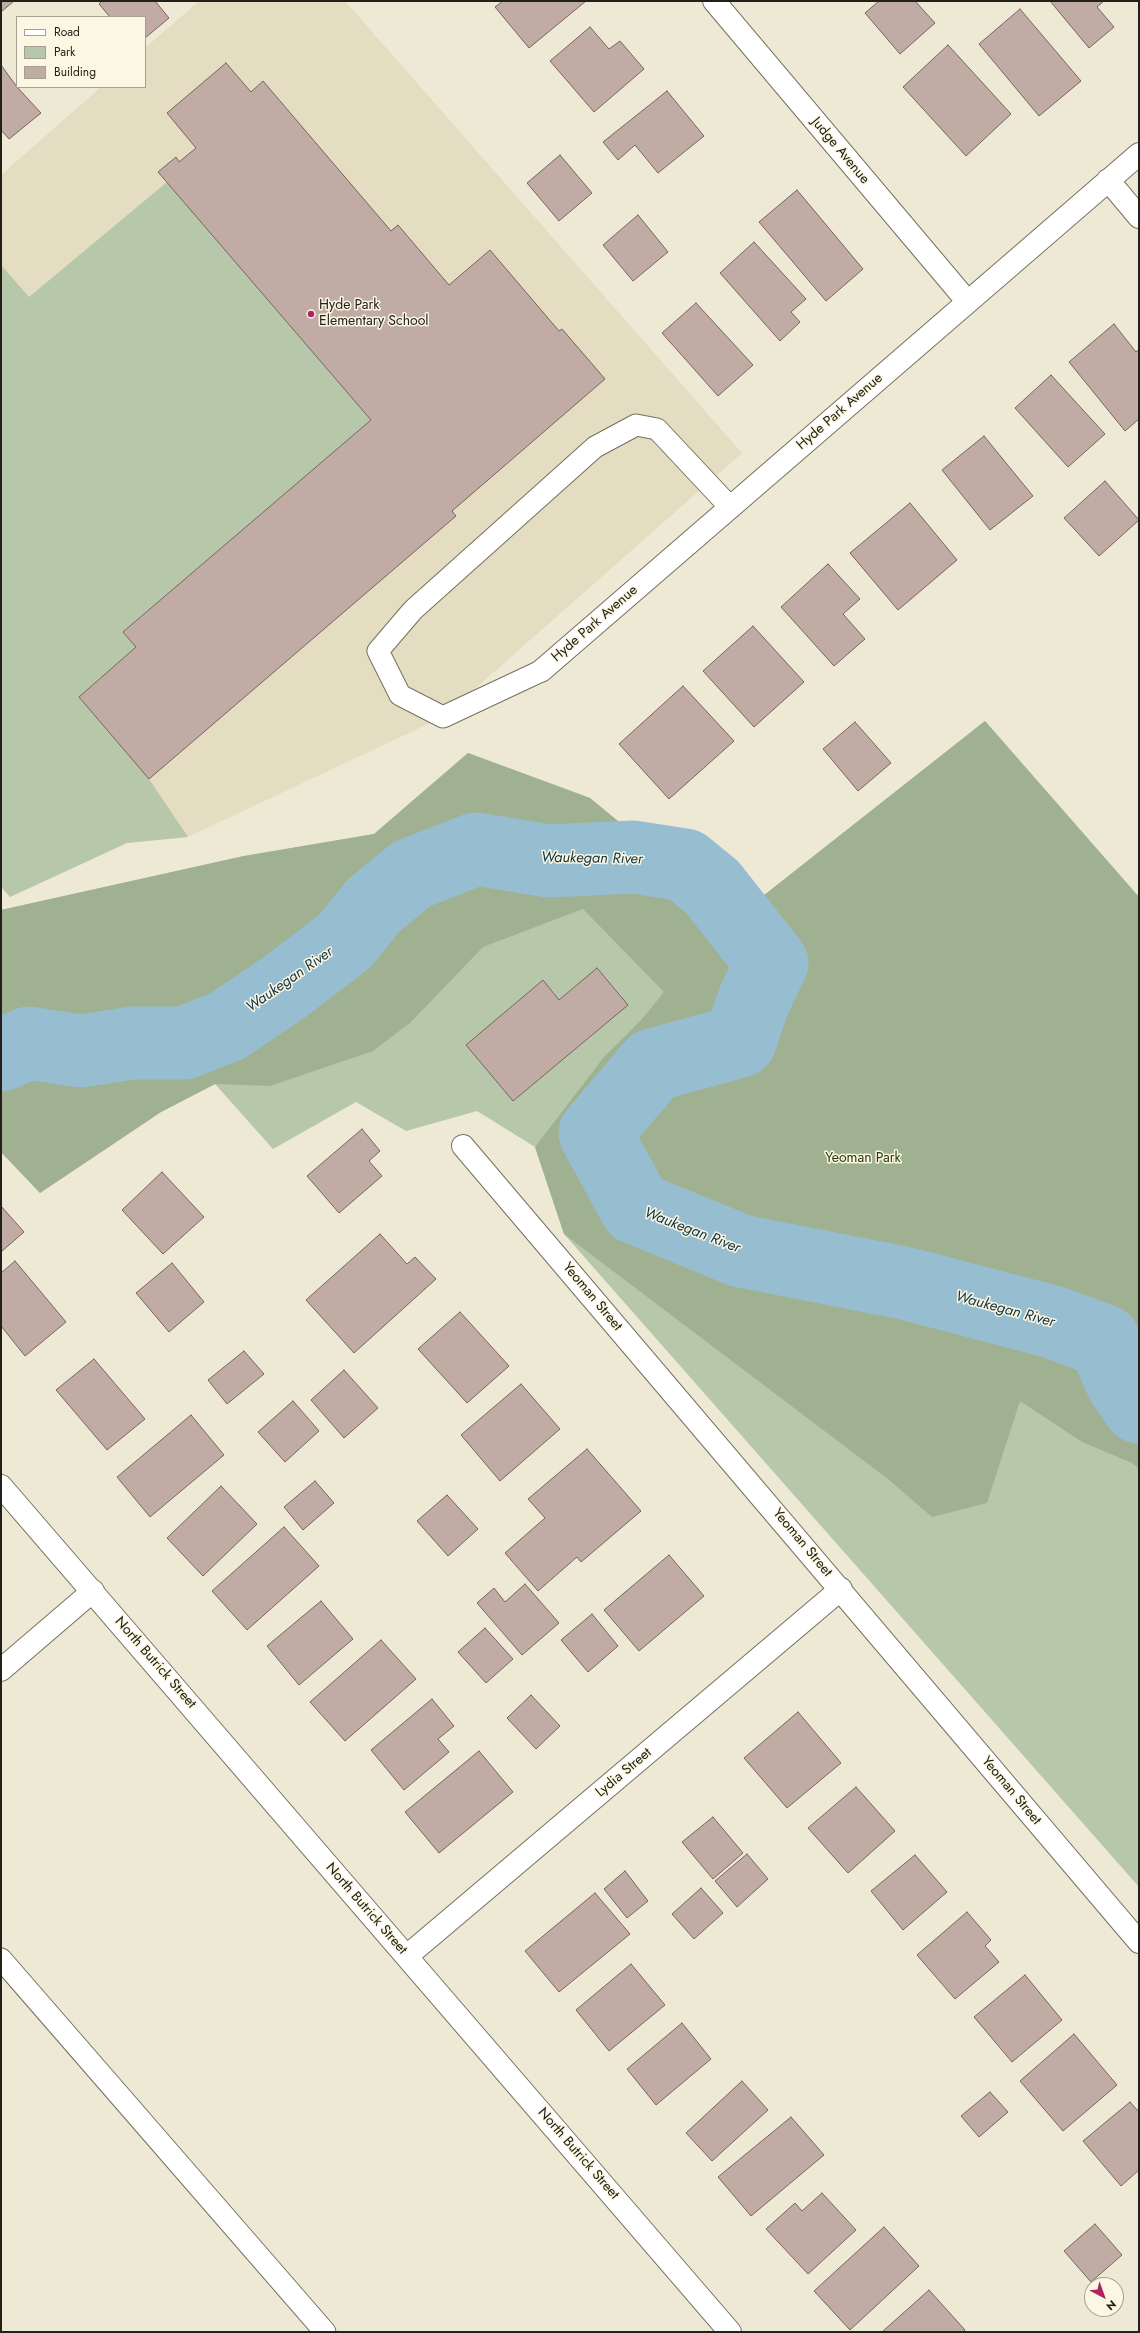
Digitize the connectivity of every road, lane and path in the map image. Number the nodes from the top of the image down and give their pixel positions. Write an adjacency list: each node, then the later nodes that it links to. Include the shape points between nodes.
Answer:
1 (714, 1): 5 (street, Judge Avenue)
2 (1139, 154): 3 (street, Hyde Park Avenue)
3 (1108, 180): 4 (street); 5 (street, Hyde Park Avenue)
4 (1139, 217)
5 (967, 301): 6 (street, Hyde Park Avenue)
6 (730, 507): 7 (street, Hyde Park Avenue); 7 (lane, via 657,429 636,425 595,447 413,610 378,651 400,695 443,717)
7 (541, 671)
8 (463, 1146): 10 (street, Yeoman Street)
9 (1, 1486): 11 (street, North Butrick Street)
10 (841, 1589): 13 (street, Yeoman Street); 14 (street, Lydia Street)
11 (93, 1591): 12 (street); 14 (street, North Butrick Street)
12 (1, 1670)
13 (1139, 1942)
14 (407, 1956): 17 (street, North Butrick Street)
15 (1, 1959): 16 (lane)
16 (325, 2332)
17 (730, 2332)

